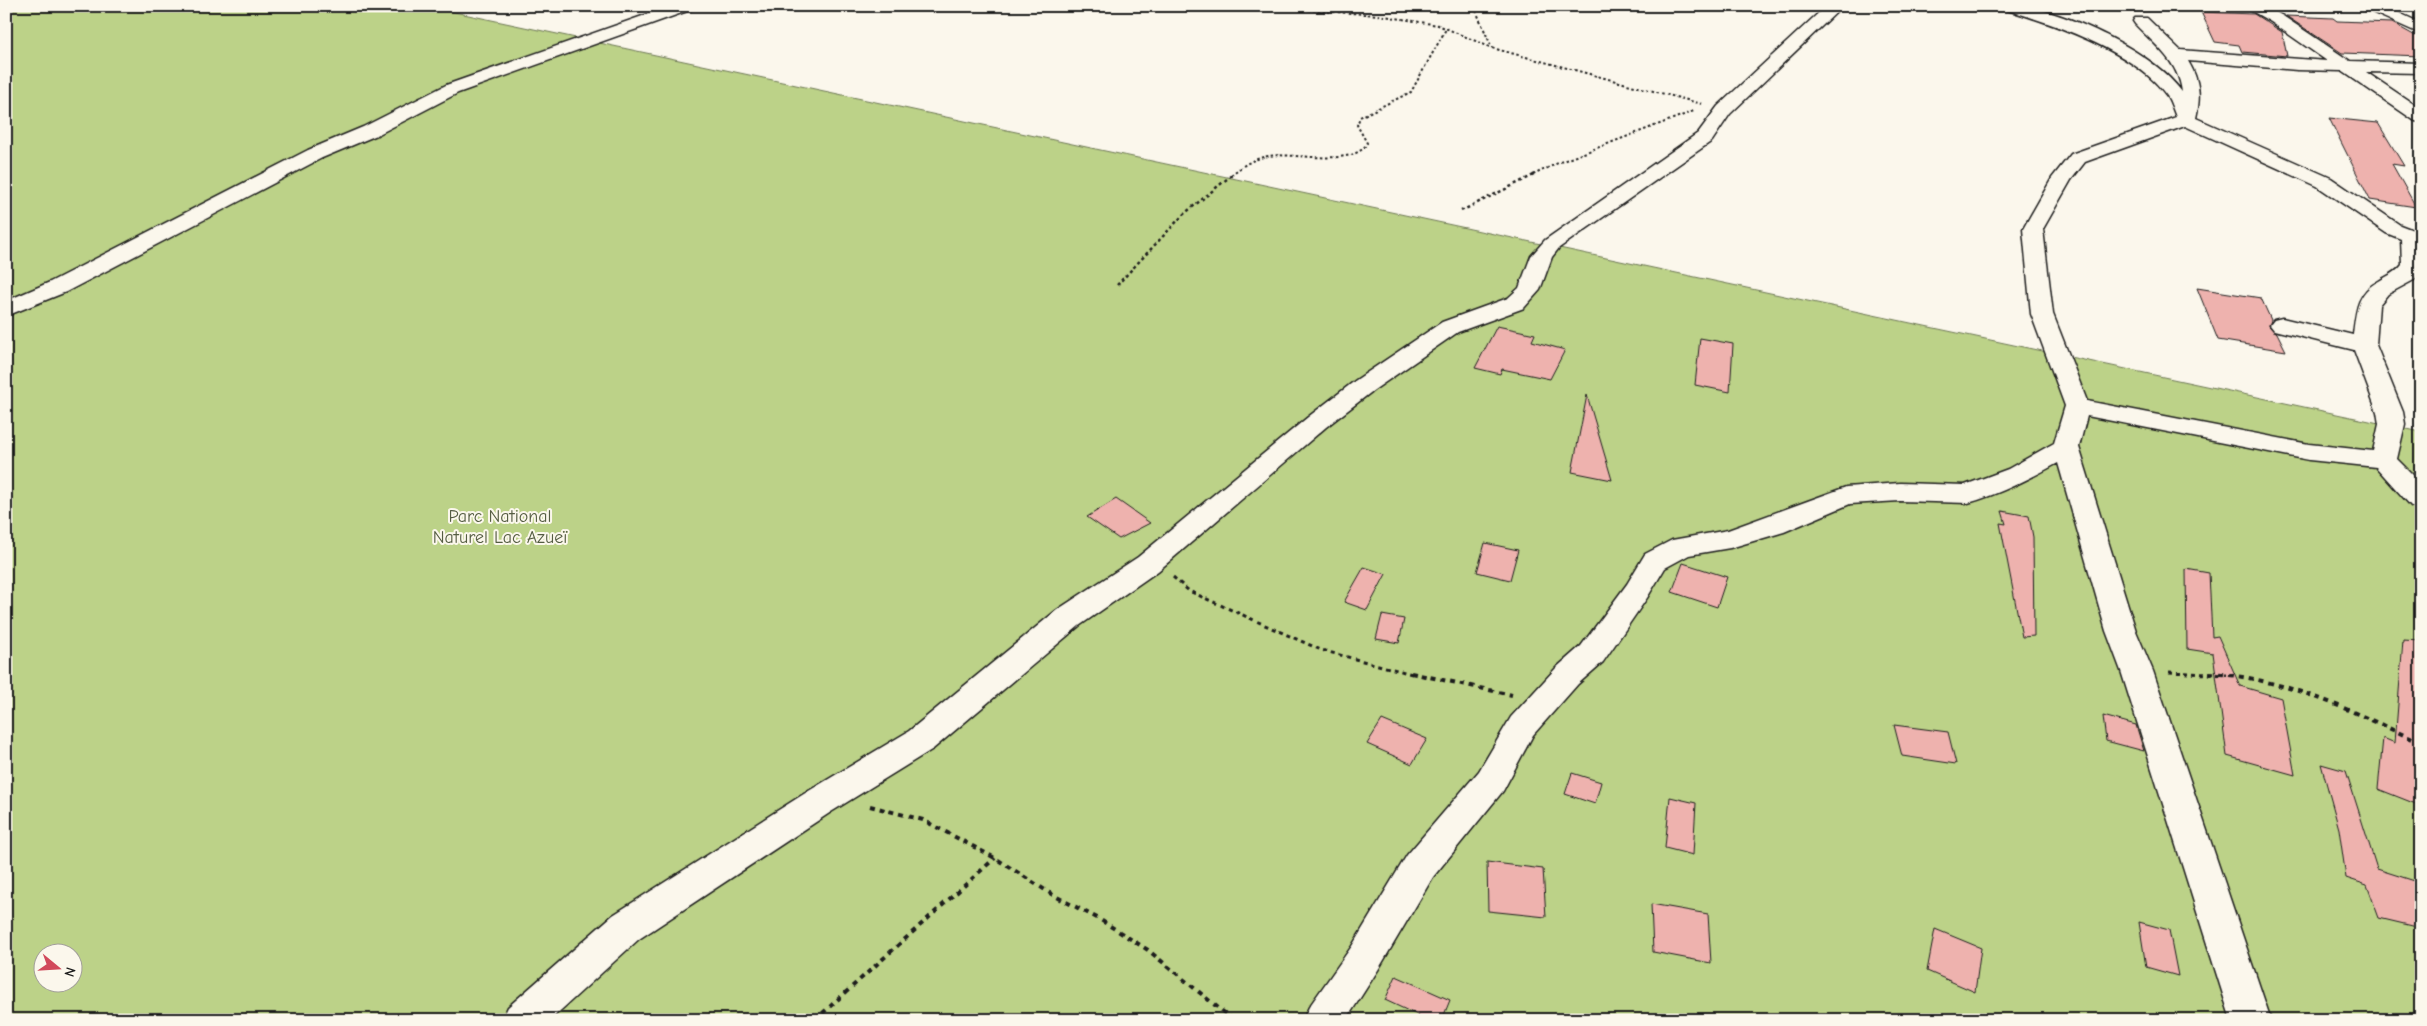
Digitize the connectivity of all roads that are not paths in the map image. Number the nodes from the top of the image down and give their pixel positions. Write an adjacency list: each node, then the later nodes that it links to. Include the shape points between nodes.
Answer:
1 (687, 6): 15 (street, via 452,89 370,132 315,154 58,287)
2 (1835, 6): 22 (street, via 1724,110 1705,137 1552,244 1542,256 1529,290 1516,303 1450,327 1365,385 1153,560 1068,618 921,740 829,795 626,927)
3 (2010, 6): 13 (street, via 2096,37 2147,68 2174,93)
4 (2251, 6): 10 (street, via 2277,19)
5 (2373, 7): 6 (street); 8 (street)
6 (2421, 10)
7 (2141, 20): 9 (street)
8 (2421, 29)
9 (2174, 55): 10 (street); 13 (street, via 2189,76 2191,98)
10 (2348, 66): 11 (street); 12 (street)
11 (2421, 68)
12 (2421, 117)
13 (2186, 120): 14 (street, via 2324,182 2393,228); 18 (street, via 2078,158 2062,178 2033,229 2042,314)
14 (2416, 238): 17 (street, via 2413,266 2406,276 2380,289 2368,304)
15 (6, 309)
16 (2282, 325): 17 (street)
17 (2364, 345): 20 (street, via 2390,412 2392,424)
18 (2077, 406): 19 (street); 20 (street, via 2310,452)
19 (2066, 447): 23 (street, via 2017,475 1968,494 1900,492 1846,496 1730,539 1682,547 1655,561 1638,591 1592,654 1522,726 1491,780 1420,866); 24 (street, via 2121,631)
20 (2384, 460): 21 (street)
21 (2421, 500)
22 (522, 1020)
23 (1323, 1020)
24 (2251, 1020)

